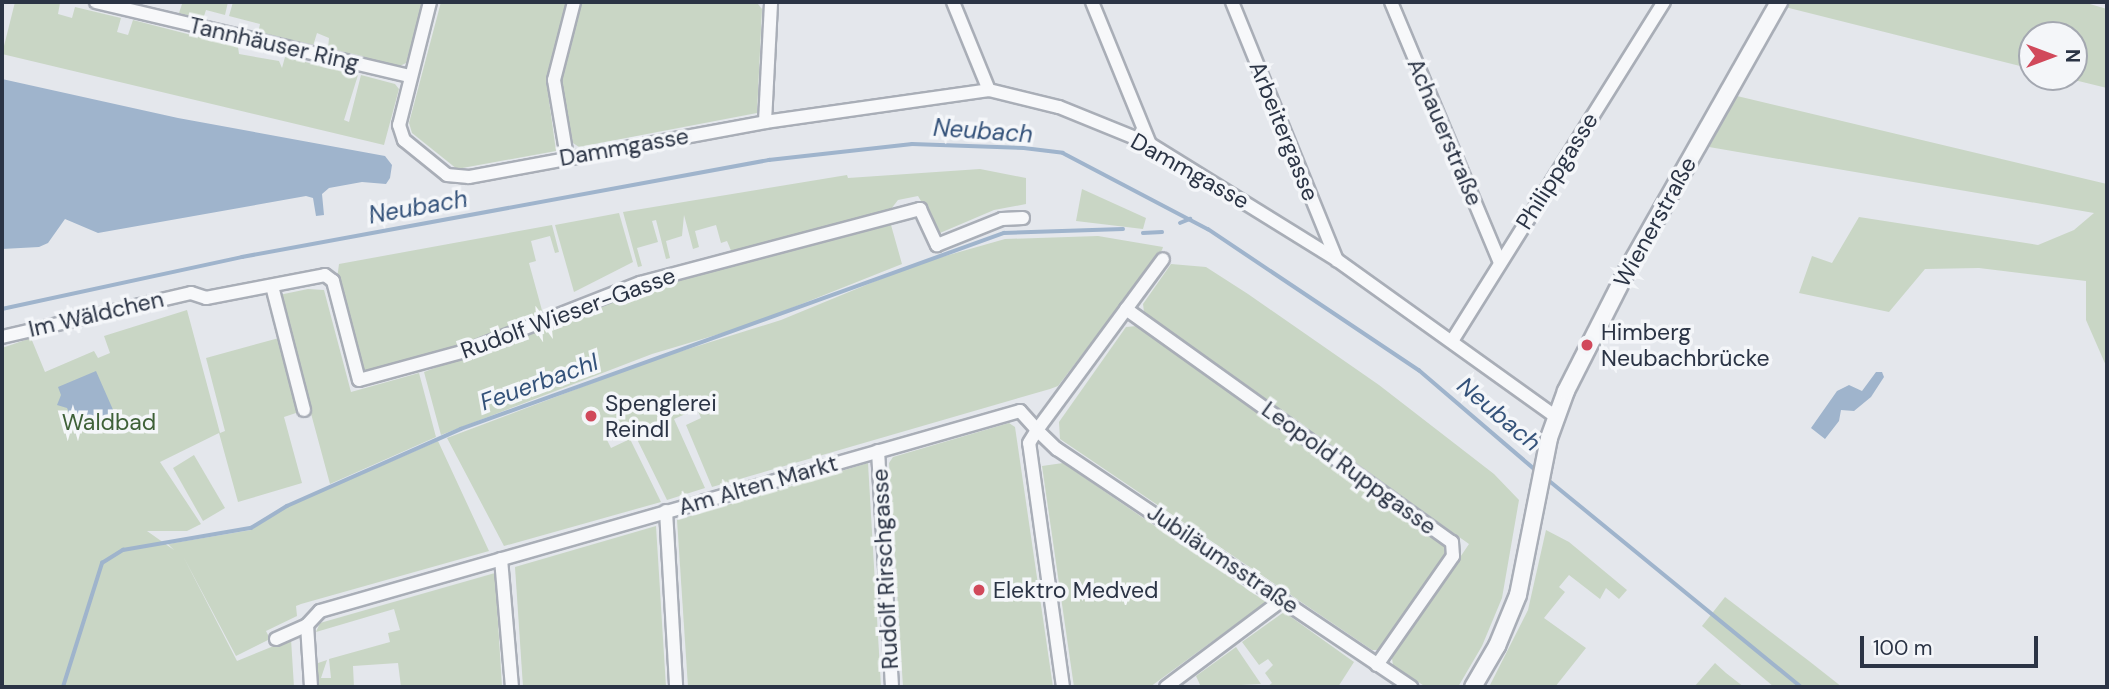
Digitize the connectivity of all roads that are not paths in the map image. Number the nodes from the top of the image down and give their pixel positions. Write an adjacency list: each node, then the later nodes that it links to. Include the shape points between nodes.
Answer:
1 (96, 2): 11 (street, Tannhäuser Ring)
2 (430, 2): 11 (street)
3 (575, 2): 15 (street, via 554,80)
4 (771, 2): 13 (street)
5 (953, 2): 12 (street)
6 (1092, 2): 14 (street)
7 (1232, 2): 18 (street, Arbeitergasse)
8 (1391, 2): 19 (street, Achauerstraße)
9 (1779, 2): 25 (street, Wienerstraße, via 1622,280)
10 (1659, 3): 19 (street, Philippgasse)
11 (410, 76): 15 (street, Dammgasse, via 399,120 402,138 447,176)
12 (989, 90): 13 (street, Dammgasse); 14 (street, Dammgasse, via 1059,107)
13 (765, 122): 15 (street, Dammgasse)
14 (1150, 144): 18 (street, Dammgasse)
15 (567, 157)
16 (1023, 218): 20 (street, Rudolf Wieser-Gasse, via 1002,219 937,245 920,209 640,283 469,350 359,380 330,278)
17 (1163, 259): 21 (street)
18 (1337, 260): 23 (street, Dammgasse)
19 (1500, 263): 23 (street, Philippgasse)
20 (278, 284): 22 (street, Im Wäldchen, via 206,298 191,293); 24 (street)
21 (1126, 309): 26 (street); 33 (street, Leopold Ruppgasse, via 1452,542 1452,556)
22 (2, 337)
23 (1452, 341): 25 (street, Dammgasse)
24 (304, 410)
25 (1555, 416): 41 (street, Wienerstraße, via 1517,595 1497,646)
26 (1037, 430): 27 (street, Am Alten Markt, via 1020,411); 30 (street, Jubiläumsstraße, via 1058,449); 38 (street, via 1029,443)
27 (878, 451): 28 (street, Am Alten Markt); 37 (street, Rudolf Rirschgasse)
28 (666, 511): 29 (street, Am Alten Markt); 36 (street)
29 (501, 559): 31 (street, Am Alten Markt, via 320,611); 35 (street)
30 (1283, 599): 33 (street, Jubiläumsstraße); 39 (street)
31 (307, 625): 32 (street, Am Alten Markt); 34 (street)
32 (276, 639)
33 (1377, 665): 40 (street, Jubiläumsstraße)
34 (311, 687)
35 (512, 687)
36 (676, 687)
37 (892, 687)
38 (1063, 687)
39 (1166, 687)
40 (1410, 687)
41 (1473, 687)

